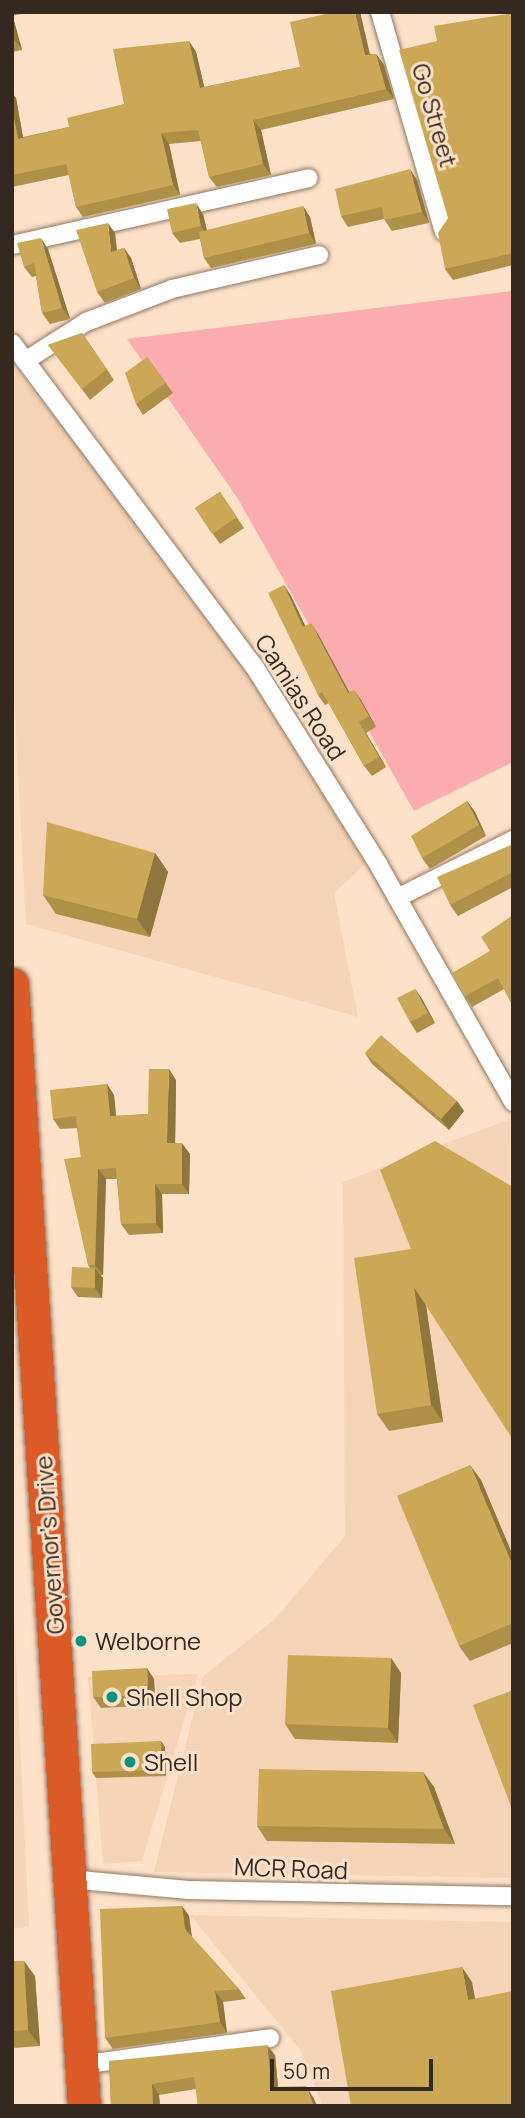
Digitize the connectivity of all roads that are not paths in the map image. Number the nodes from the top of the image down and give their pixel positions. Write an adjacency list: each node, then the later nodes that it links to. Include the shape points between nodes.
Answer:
1 (380, 12): 3 (street, Go Street)
2 (309, 178): 4 (street)
3 (444, 232)
4 (12, 245)
5 (319, 256): 7 (street, via 148,298 86,322)
6 (12, 344): 7 (street, Camias Road)
7 (25, 361): 9 (street, Camias Road, via 62,417 186,567)
8 (513, 839): 9 (street)
9 (397, 898): 11 (street, Camias Road)
10 (12, 984): 12 (highway, Governor's Drive)
11 (513, 1102)
12 (69, 1879): 13 (street, MCR Road, via 188,1890); 15 (highway, Governor's Drive)
13 (513, 1896)
14 (270, 2038): 15 (street)
15 (81, 2065): 16 (highway, Governor's Drive)
16 (84, 2106)

